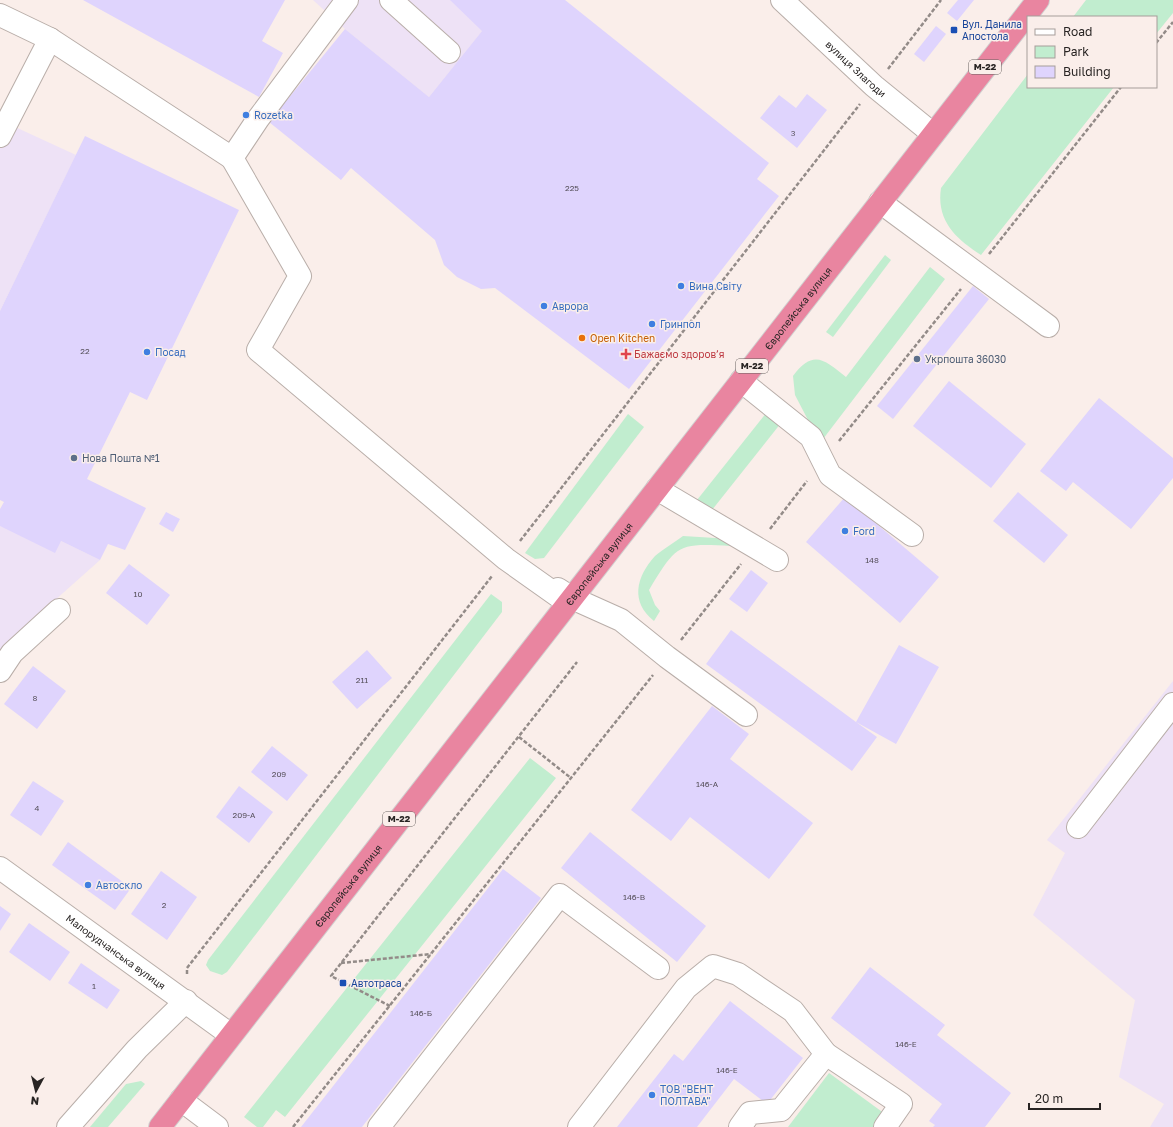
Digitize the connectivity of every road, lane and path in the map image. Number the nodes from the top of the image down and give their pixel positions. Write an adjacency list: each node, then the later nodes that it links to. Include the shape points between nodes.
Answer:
1 (347, 0): 15 (street)
2 (391, 0): 10 (street)
3 (782, 0): 11 (street, вулиця Злагоди)
4 (941, 0): 11 (path)
5 (1038, 0): 14 (highway, Європейська вулиця / М-22)
6 (0, 15): 8 (street)
7 (1173, 22): 9 (path)
8 (50, 40): 13 (street); 15 (street)
9 (1157, 43)
10 (449, 52)
11 (874, 86): 14 (street, вулиця Злагоди); 24 (path)
12 (1120, 88): 17 (path)
13 (2, 125)
14 (933, 134): 16 (highway, Європейська вулиця / М-22)
15 (232, 158): 24 (street, via 300,276 258,350 459,519)
16 (880, 202): 17 (street); 19 (highway, Європейська вулиця / М-22)
17 (974, 272): 18 (street); 20 (path)
18 (1048, 326)
19 (741, 381): 20 (street, via 811,437); 21 (highway, Європейська вулиця / М-22)
20 (823, 462): 22 (street, via 830,475); 23 (path)
21 (657, 489): 23 (street); 26 (highway, Європейська вулиця / М-22)
22 (912, 535)
23 (755, 547): 25 (street); 28 (path)
24 (508, 556): 26 (street); 40 (path, via 187,968)
25 (777, 560)
26 (570, 601): 28 (street, via 621,620); 42 (highway, Європейська вулиця / М-22)
27 (59, 610): 30 (street, via 12,653)
28 (667, 658): 32 (street); 34 (path)
29 (577, 662): 33 (path)
30 (0, 671)
31 (1173, 704): 35 (street)
32 (746, 715)
33 (519, 737): 34 (path); 38 (path)
34 (571, 778): 37 (path)
35 (1078, 828)
36 (0, 868): 40 (street, Малорудчанська вулиця)
37 (431, 954): 38 (path); 41 (path)
38 (341, 963): 41 (path, via 331,976)
39 (658, 968): 49 (street, via 560,895)
40 (186, 1001): 42 (street, Малорудчанська вулиця); 45 (street, via 137,1050)
41 (390, 1006): 48 (path)
42 (231, 1035): 44 (highway, Європейська вулиця / М-22)
43 (826, 1054): 50 (street, via 793,1011 738,974 714,966 686,988); 51 (street, via 781,1110 750,1113); 52 (street, via 901,1104)
44 (181, 1100): 46 (highway, Європейська вулиця / М-22); 47 (street)
45 (68, 1127)
46 (160, 1127)
47 (217, 1127)
48 (293, 1127)
49 (379, 1127)
50 (579, 1127)
51 (740, 1127)
52 (885, 1127)

